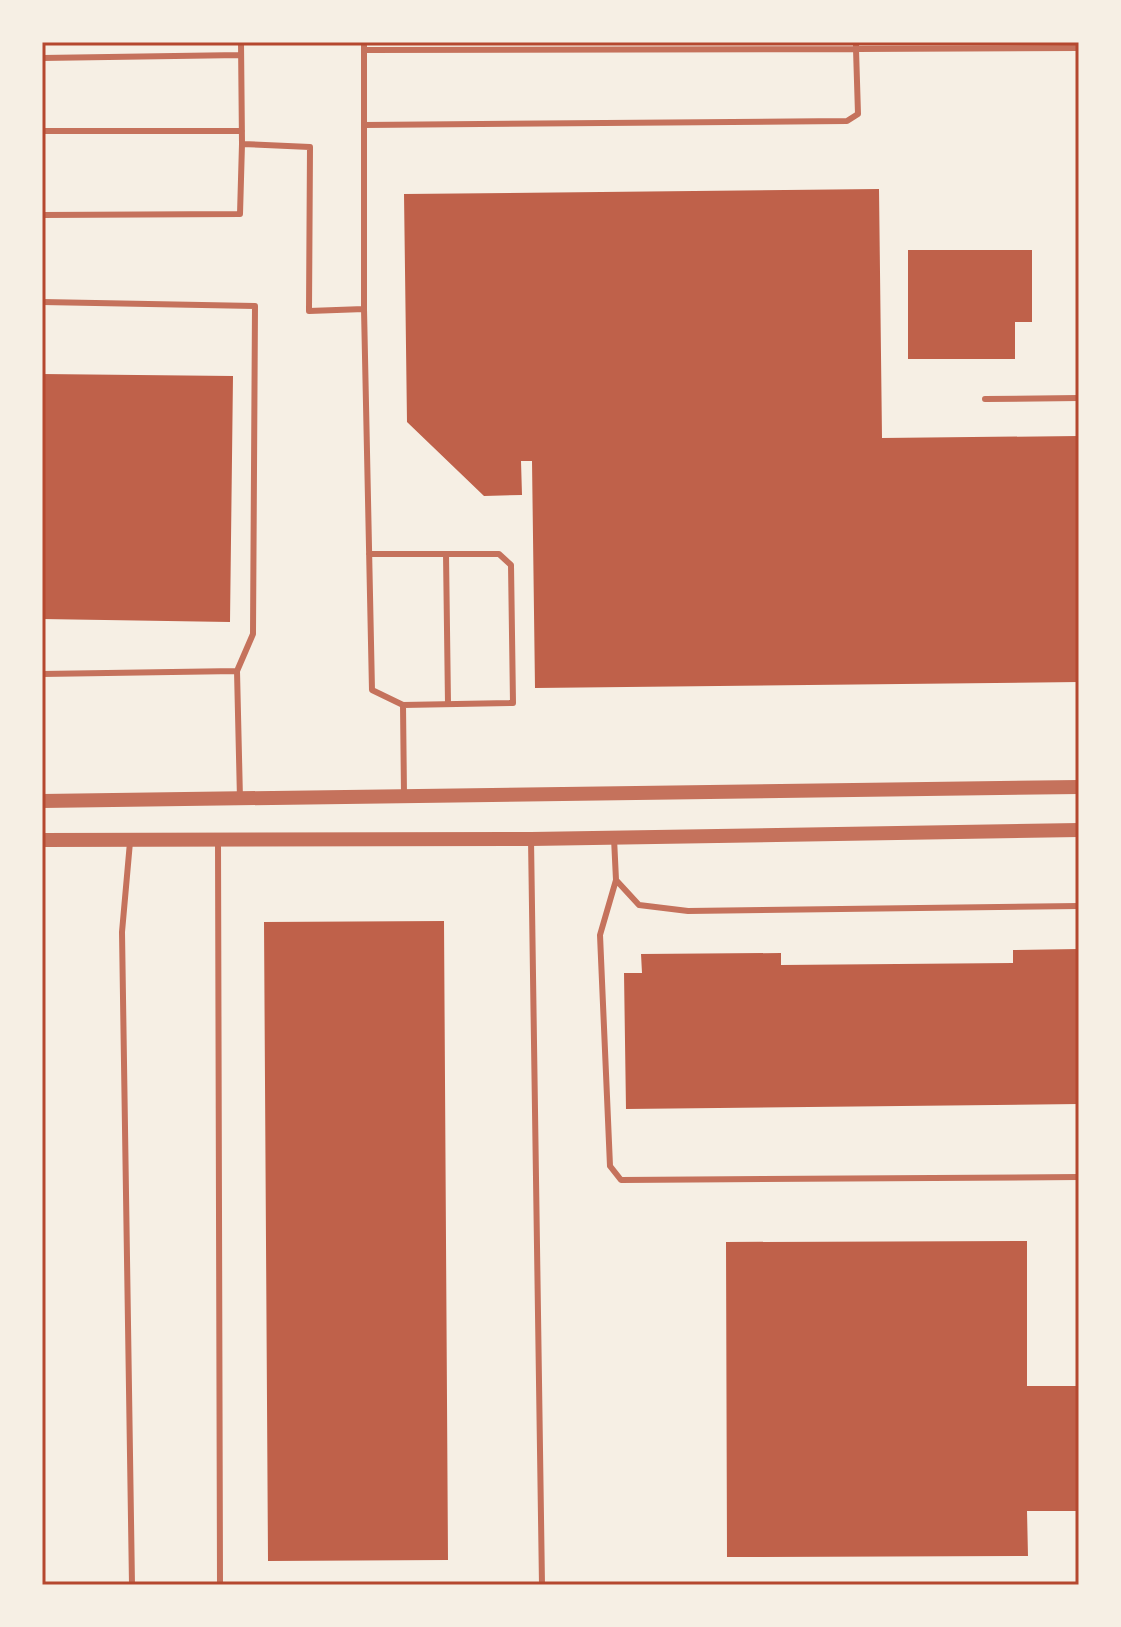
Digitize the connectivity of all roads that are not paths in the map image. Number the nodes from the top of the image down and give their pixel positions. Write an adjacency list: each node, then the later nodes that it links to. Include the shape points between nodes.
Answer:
1 (241, 42): 5 (lane)
2 (856, 45): 3 (lane); 4 (lane); 7 (lane, via 858,114 847,121)
3 (364, 46): 7 (lane)
4 (1079, 48)
5 (241, 55): 6 (lane); 9 (lane)
6 (42, 58)
7 (364, 125): 13 (lane)
8 (42, 131): 9 (lane)
9 (242, 131): 10 (lane)
10 (242, 144): 11 (lane, via 240,214); 13 (lane, via 310,147 309,311)
11 (42, 215)
12 (42, 302): 18 (lane, via 255,306 253,634)
13 (364, 309): 16 (lane)
14 (1079, 398): 15 (lane)
15 (985, 399)
16 (369, 554): 17 (lane); 21 (lane, via 372,690)
17 (446, 554): 20 (lane); 20 (lane, via 499,554 511,565 513,703)
18 (237, 671): 19 (lane); 24 (lane)
19 (42, 674)
20 (448, 704): 21 (lane)
21 (403, 705): 23 (lane)
22 (1079, 787): 23 (street)
23 (404, 795): 24 (street)
24 (240, 799): 25 (street)
25 (42, 801)
26 (1079, 830): 29 (street)
27 (218, 837): 28 (street); 30 (street); 36 (lane)
28 (130, 838): 31 (street); 35 (lane, via 122,932)
29 (614, 838): 30 (street); 32 (lane)
30 (531, 839): 37 (lane)
31 (42, 840)
32 (616, 880): 33 (lane, via 639,905 688,911); 34 (lane, via 600,935 610,1166 621,1180)
33 (1079, 906)
34 (1079, 1177)
35 (132, 1585)
36 (220, 1585)
37 (542, 1585)

